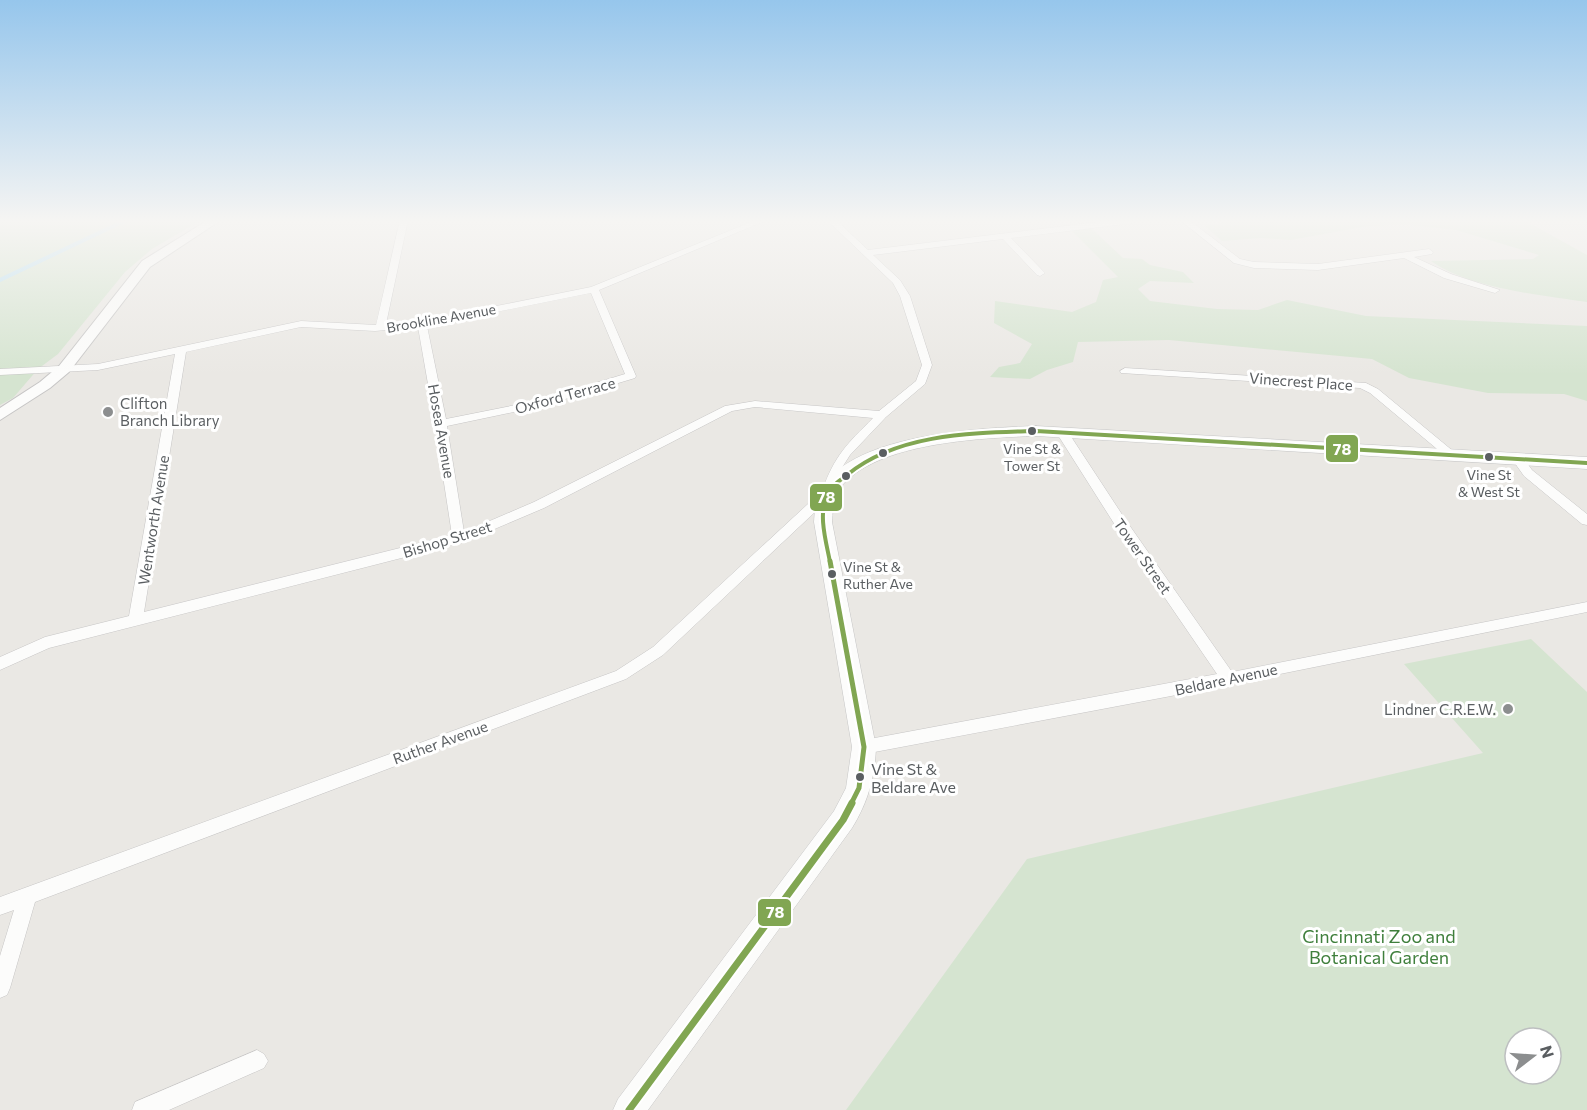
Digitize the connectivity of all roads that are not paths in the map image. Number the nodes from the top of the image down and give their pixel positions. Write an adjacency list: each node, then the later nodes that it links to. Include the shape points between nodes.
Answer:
1 (140, 272): 11 (street)
2 (392, 272): 9 (street)
3 (637, 272): 6 (street, Brookline Avenue)
4 (886, 272): 15 (street, via 905,296 927,365 921,382)
5 (1433, 272): 7 (street)
6 (594, 289): 8 (street, Brookline Avenue); 16 (street, Oxford Terrace, via 631,376 538,404)
7 (1495, 290)
8 (422, 324): 9 (street, Brookline Avenue); 16 (street, Hosea Avenue)
9 (380, 328): 10 (street, Brookline Avenue, via 301,324)
10 (181, 350): 11 (street, Brookline Avenue, via 98,367); 25 (street, Wentworth Avenue)
11 (64, 369): 13 (street, Brookline Avenue); 14 (street)
12 (1125, 371): 18 (street, Vinecrest Place, via 1362,385)
13 (0, 372)
14 (0, 415)
15 (882, 415): 21 (street, via 845,453); 23 (street, Bishop Street, via 754,404 729,408 539,505)
16 (441, 424): 23 (street, Hosea Avenue)
17 (1062, 432): 18 (main road); 21 (main road, via 1000,432 909,446 854,468); 27 (street, Tower Street)
18 (1453, 456): 19 (main road)
19 (1518, 459): 20 (main road); 22 (street, via 1528,473)
20 (1587, 463)
21 (828, 493): 28 (main road, via 823,522); 29 (street, Ruther Avenue, via 658,651 621,675)
22 (1587, 521)
23 (459, 539): 25 (street, Bishop Street)
24 (1587, 608): 27 (street, Beldare Avenue)
25 (136, 619): 26 (street, Bishop Street, via 45,644)
26 (0, 664)
27 (1228, 678): 28 (street, Beldare Avenue)
28 (864, 747): 34 (main road, via 863,774 846,819 825,842)
29 (28, 896): 30 (street, Ruther Avenue); 31 (street)
30 (0, 906)
31 (0, 988)
32 (257, 1061): 33 (street)
33 (143, 1110)
34 (629, 1110)

